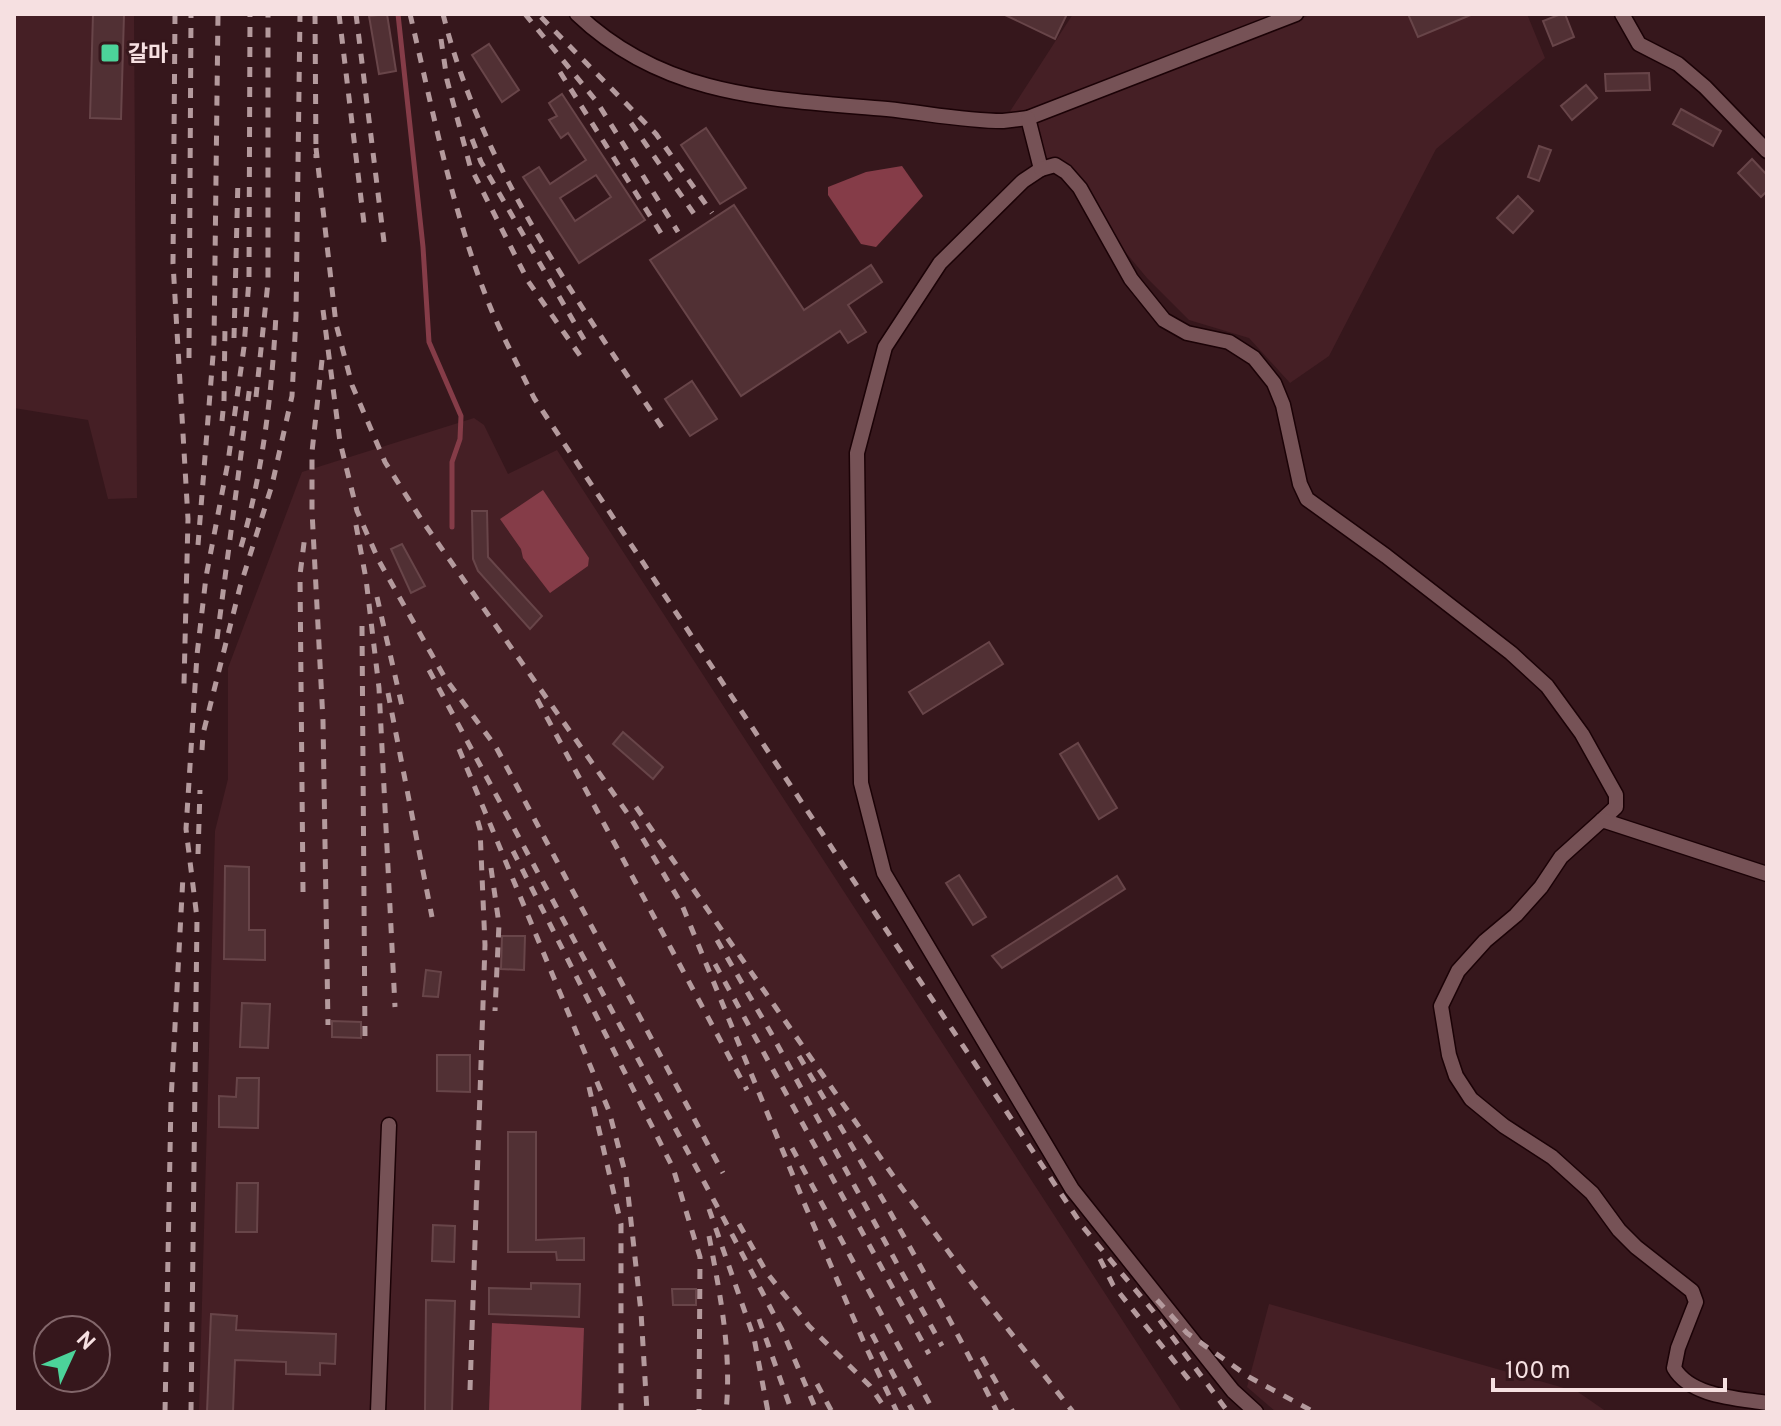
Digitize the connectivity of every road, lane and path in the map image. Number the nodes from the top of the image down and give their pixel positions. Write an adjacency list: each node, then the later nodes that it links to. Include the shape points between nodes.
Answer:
1 (577, 14): 4 (street, via 601,37 646,64 700,86 977,121)
2 (1296, 14): 4 (street)
3 (1622, 14): 5 (street, via 1639,44 1678,64)
4 (1028, 118): 6 (street)
5 (1767, 151)
6 (1041, 169): 7 (street, via 1055,165 1080,188 1131,279 1164,320 1187,333 1229,342 1254,358 1283,405 1307,499 1547,686 1616,795 1616,807); 12 (street, via 940,263 885,347 857,453 861,783 884,873 1072,1189 1233,1391)
7 (1602, 820): 8 (street); 10 (street, via 1561,857 1516,915 1458,971 1441,1006 1449,1055 1471,1099 1552,1157 1592,1193 1636,1247 1692,1291 1696,1302 1674,1368 1681,1379 1702,1390)
8 (1767, 874)
9 (389, 1125): 11 (street)
10 (1767, 1403)
11 (378, 1412)
12 (1256, 1412)

